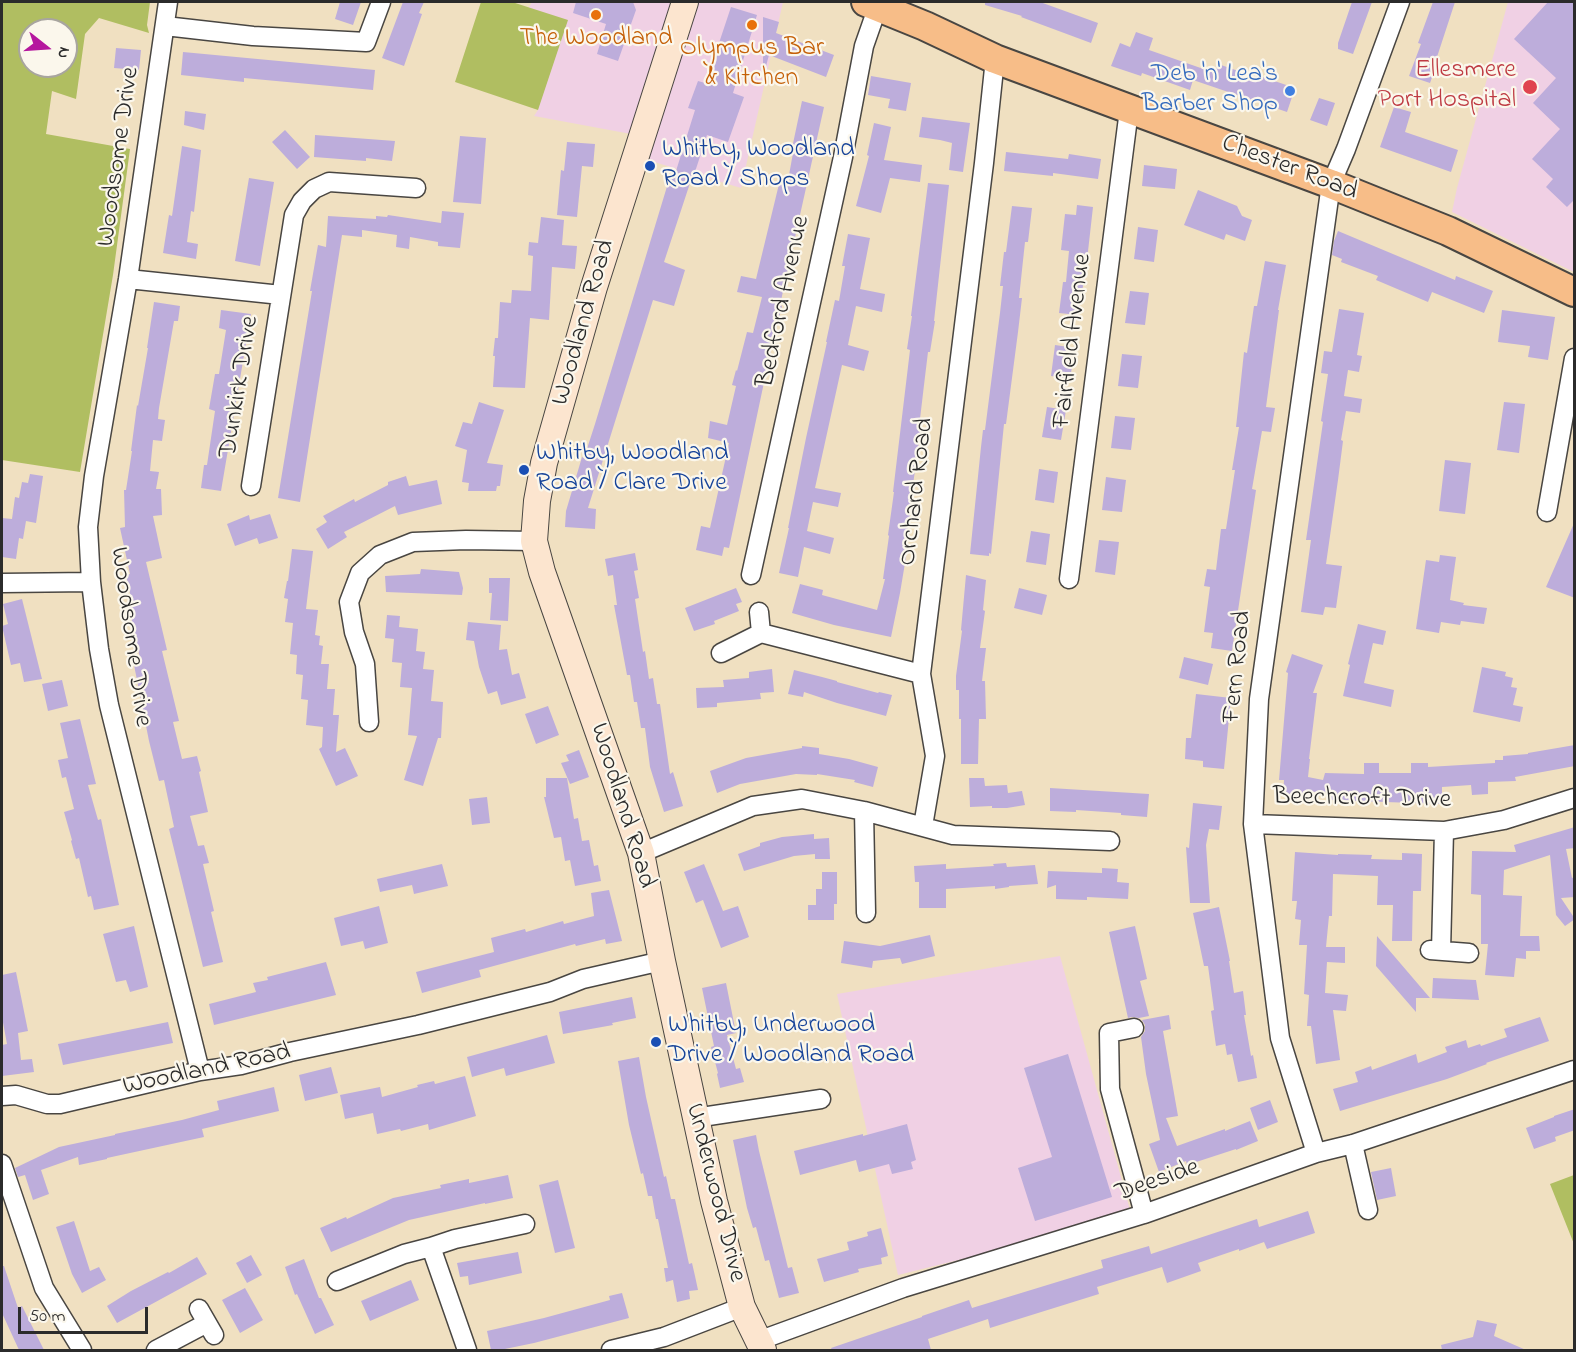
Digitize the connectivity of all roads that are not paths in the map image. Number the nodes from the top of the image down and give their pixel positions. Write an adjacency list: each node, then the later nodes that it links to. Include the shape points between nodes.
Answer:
1 (168, 2): 6 (street, Woodsome Drive)
2 (381, 2): 6 (street, via 366,42 252,36)
3 (685, 2): 17 (street, Woodland Road, via 594,287 547,452)
4 (1400, 2): 9 (street, Fern Road)
5 (875, 3): 7 (main road, Chester Road); 18 (street, Bedford Avenue)
6 (165, 26): 11 (street, Woodsome Drive)
7 (995, 59): 8 (main road, Chester Road); 25 (street, Orchard Road)
8 (1129, 110): 9 (main road, Chester Road); 19 (street, Fairfield Avenue)
9 (1331, 184): 12 (main road, Chester Road, via 1458,236); 29 (street, Fern Road, via 1258,699)
10 (416, 188): 13 (street, Dunkirk Drive, via 329,182 314,189 294,215)
11 (128, 279): 13 (street, Dunkirk Drive); 20 (street, Woodsome Drive, via 94,476 88,527)
12 (1575, 292)
13 (281, 295): 15 (street, Dunkirk Drive)
14 (1575, 358): 16 (street)
15 (251, 486)
16 (1547, 512)
17 (534, 541): 26 (street, via 413,542 380,555 360,573 349,602 365,664); 33 (street, Woodland Road)
18 (751, 575)
19 (1069, 579)
20 (91, 582): 21 (street); 39 (street, Woodsome Drive, via 109,705)
21 (2, 583)
22 (759, 612): 23 (street)
23 (761, 633): 24 (street); 25 (street)
24 (721, 653)
25 (921, 674): 30 (street, Orchard Road, via 935,756)
26 (369, 722)
27 (1575, 798): 31 (street, Beechcroft Drive, via 1504,820)
28 (864, 811): 30 (street); 33 (street, via 802,799 753,806); 34 (street)
29 (1252, 824): 31 (street, Beechcroft Drive); 44 (street, Fern Road, via 1280,1038)
30 (923, 826): 32 (street, via 981,837)
31 (1444, 831): 35 (street, via 1436,950)
32 (1110, 841)
33 (641, 853): 36 (street, Woodland Road)
34 (866, 912)
35 (1469, 952)
36 (662, 961): 39 (street, Woodland Road, via 418,1025); 42 (street, Underwood Drive)
37 (1134, 1028): 47 (street, via 1107,1025 1110,1089)
38 (1575, 1070): 43 (street, Deeside)
39 (200, 1071): 40 (street, Woodland Road, via 60,1104)
40 (2, 1096)
41 (821, 1099): 42 (street)
42 (695, 1118): 51 (street, Underwood Drive)
43 (1353, 1144): 44 (street, Deeside); 46 (street)
44 (1316, 1154): 47 (street, Deeside)
45 (2, 1164): 54 (street, via 44,1288)
46 (1368, 1210)
47 (1144, 1214): 53 (street, Deeside, via 903,1288)
48 (525, 1224): 49 (street)
49 (431, 1247): 50 (street); 56 (street)
50 (337, 1281)
51 (742, 1307): 53 (street, Underwood Drive); 57 (street, via 664,1337)
52 (207, 1323): 55 (street)
53 (760, 1346)
54 (82, 1350)
55 (156, 1350)
56 (467, 1350)
57 (611, 1350)

